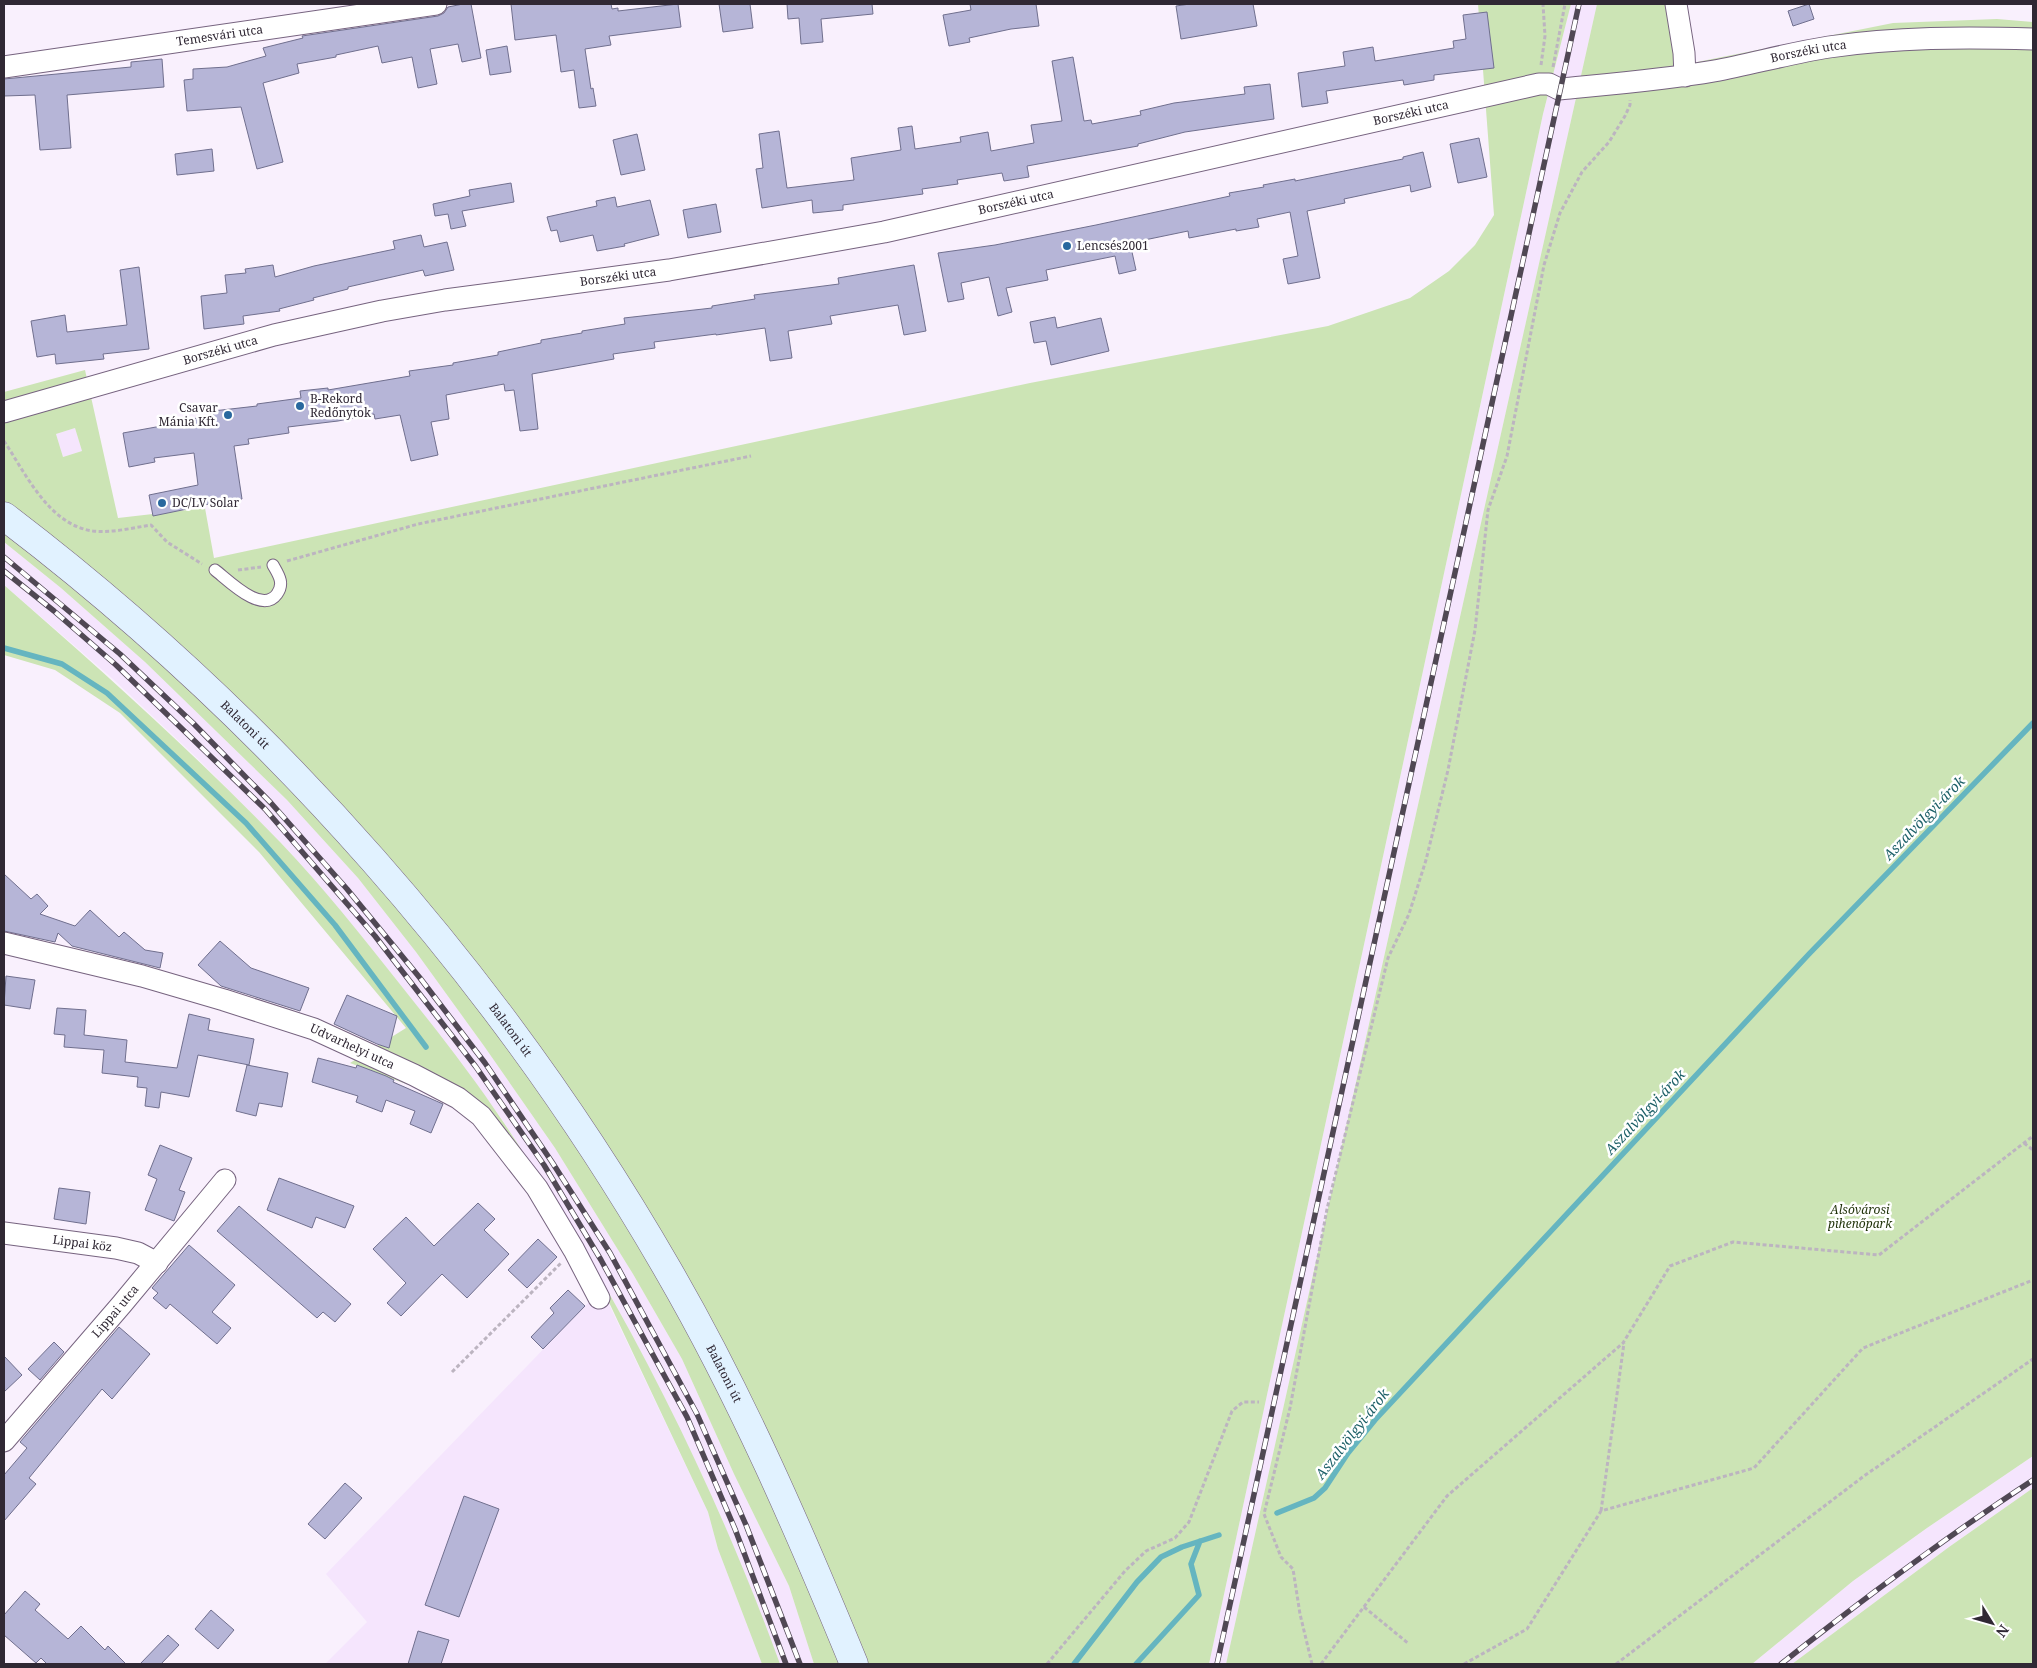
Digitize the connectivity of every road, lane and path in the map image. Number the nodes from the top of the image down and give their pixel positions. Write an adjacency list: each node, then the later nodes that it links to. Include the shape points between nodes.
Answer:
1 (436, 4): 6 (street, Temesvári utca)
2 (1543, 4): 9 (path)
3 (1565, 4): 9 (path)
4 (1676, 4): 7 (street)
5 (2033, 39): 7 (street, Borszéki utca, via 1871,42 1799,52)
6 (4, 67)
7 (1685, 76): 8 (street, Borszéki utca)
8 (1630, 83): 9 (street, Borszéki utca, via 1559,89); 36 (path, via 1630,105 1609,142 1582,172 1560,213 1544,265 1507,456 1488,510 1475,630 1448,770 1426,860 1408,914 1388,958 1327,1208 1290,1408 1264,1514 1281,1557 1293,1569)
9 (1544, 84): 10 (street, Borszéki utca, via 894,230 669,270 382,311 274,335)
10 (4, 412)
11 (4, 441): 15 (path, via 49,507 64,519 95,531 151,525 167,542)
12 (751, 456): 14 (path, via 418,524)
13 (4, 516): 34 (main road, Balatoni út, via 117,607 282,764 426,922 518,1042 609,1173 668,1268 766,1458)
14 (272, 565): 15 (path); 15 (lane, via 281,583 278,593 268,601 250,596)
15 (215, 570)
16 (4, 943): 22 (street, Udvarhelyi utca, via 142,976 314,1028 439,1087 481,1116 537,1188)
17 (2033, 1136): 18 (path)
18 (2024, 1143): 19 (path); 26 (path, via 1879,1255 1734,1242 1670,1266)
19 (2033, 1150)
20 (225, 1180): 23 (street, Lippai utca)
21 (4, 1233): 23 (street, Lippai köz, via 116,1248)
22 (574, 1250): 25 (street, Udvarhelyi utca); 28 (path)
23 (157, 1262): 30 (street, Lippai utca)
24 (2033, 1280): 31 (path, via 1863,1348 1754,1468)
25 (598, 1298)
26 (1625, 1340): 31 (path); 32 (path, via 1447,1496)
27 (2033, 1359): 39 (path, via 1864,1476)
28 (452, 1372)
29 (1259, 1402): 35 (path, via 1243,1402 1232,1411 1189,1522 1175,1538 1146,1551 1125,1571)
30 (4, 1441)
31 (1601, 1511): 38 (path, via 1527,1629)
32 (1364, 1607): 33 (path); 37 (path)
33 (1409, 1644)
34 (854, 1664)
35 (1047, 1664)
36 (1312, 1664)
37 (1321, 1664)
38 (1464, 1664)
39 (1616, 1664)

